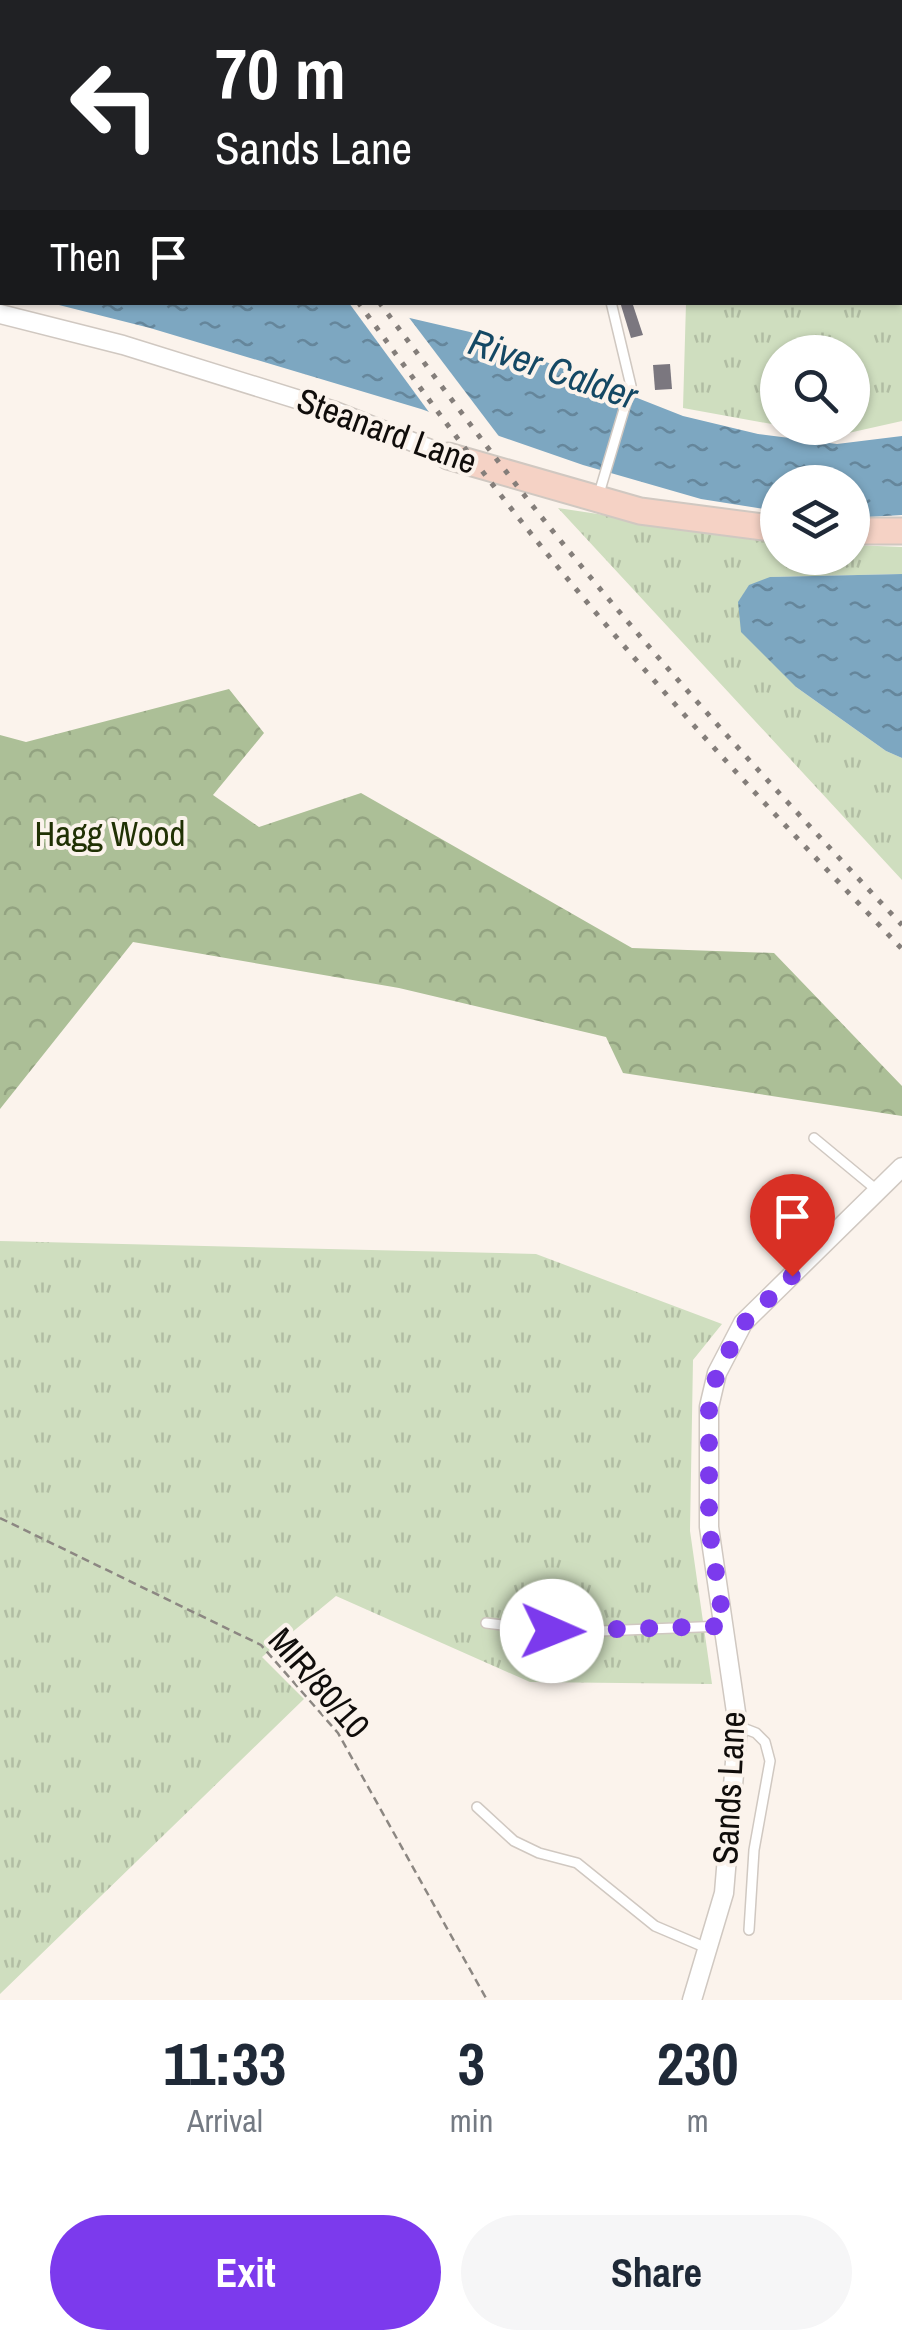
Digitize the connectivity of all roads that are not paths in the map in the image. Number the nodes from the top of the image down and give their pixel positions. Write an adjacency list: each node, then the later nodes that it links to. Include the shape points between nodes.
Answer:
1 (611, 305): 4 (lane, via 631,386)
2 (0, 314): 3 (street, Steanard Lane, via 123,344 335,410)
3 (448, 456): 4 (street, Steanard Lane)
4 (599, 492): 5 (street, Steanard Lane, via 640,510)
5 (760, 527)
6 (902, 531): 7 (street)
7 (870, 532)
8 (814, 1138): 10 (lane)
9 (902, 1167): 10 (street, Sands Lane)
10 (878, 1190): 12 (street, Sands Lane, via 744,1323 717,1373 709,1407 709,1527)
11 (486, 1623): 12 (lane, via 601,1632)
12 (724, 1626): 13 (street, Sands Lane)
13 (738, 1726): 15 (lane, via 765,1742 770,1761); 16 (street, Sands Lane, via 724,1893)
14 (477, 1807): 16 (lane, via 514,1841 578,1863 655,1926)
15 (748, 1930)
16 (709, 1949): 17 (street, Sands Lane)
17 (692, 2000)

